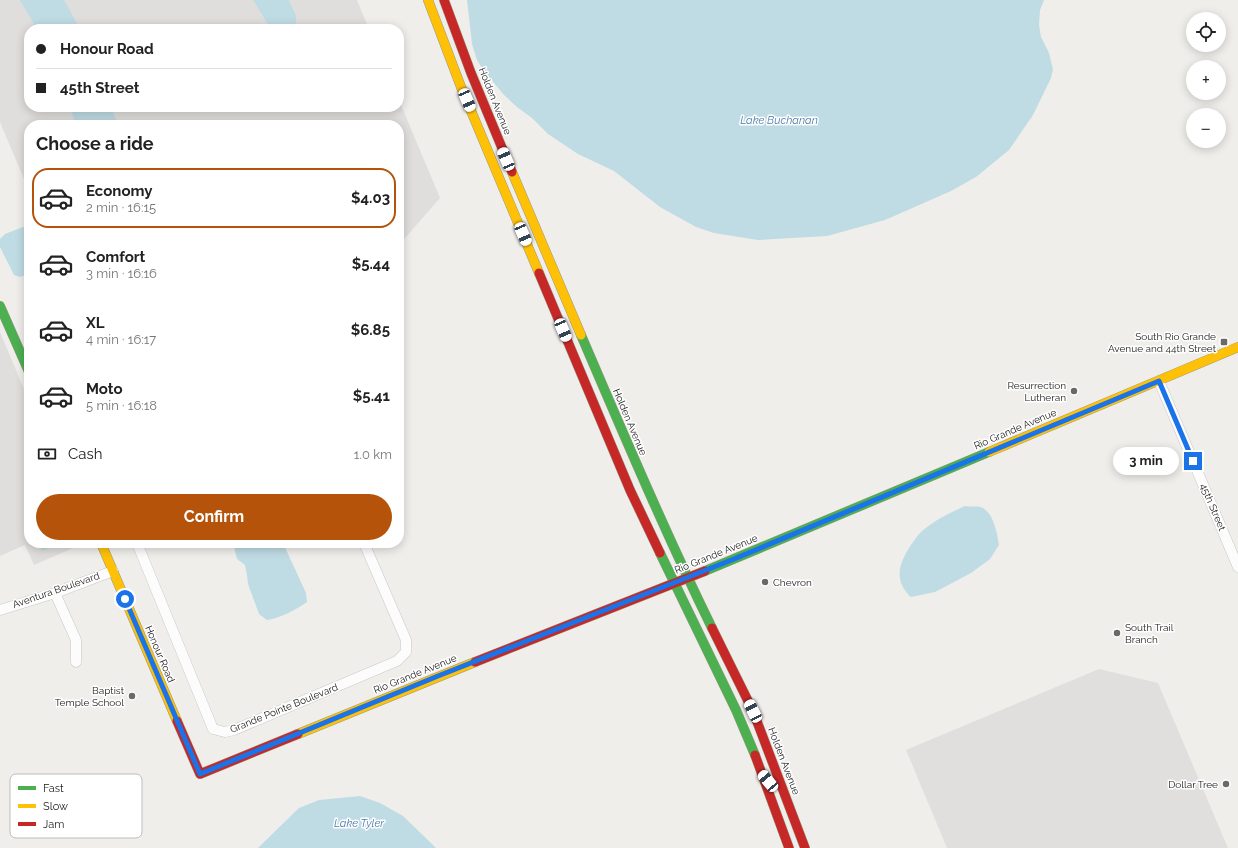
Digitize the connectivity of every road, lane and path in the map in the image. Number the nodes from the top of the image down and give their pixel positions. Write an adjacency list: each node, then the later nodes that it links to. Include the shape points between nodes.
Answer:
1 (428, 0): 3 (street)
2 (444, 0): 4 (street, Holden Avenue)
3 (461, 87): 4 (street, via 469,86 498,154); 7 (street)
4 (506, 159): 6 (street, Holden Avenue)
5 (0, 306): 9 (street)
6 (577, 324): 7 (street); 16 (street, Holden Avenue, via 632,455)
7 (563, 330): 17 (street, via 630,490)
8 (1238, 348): 10 (street, Rio Grande Avenue)
9 (24, 361)
10 (1159, 381): 14 (street, 45th Street); 16 (street, Rio Grande Avenue)
11 (103, 548): 15 (street, Honour Road)
12 (139, 548): 13 (street, Grande Pointe Boulevard, via 213,729 225,732 397,661 406,652 406,640)
13 (366, 548)
14 (1238, 567)
15 (113, 570): 18 (street, Aventura Boulevard); 22 (street, Honour Road)
16 (688, 577): 17 (street, Rio Grande Avenue); 23 (street, Holden Avenue, via 753,711)
17 (675, 582): 21 (street, via 736,710); 22 (street, Rio Grande Avenue)
18 (55, 593): 19 (street, Aventura Boulevard); 20 (street, via 76,640)
19 (0, 610)
20 (76, 662)
21 (762, 773): 23 (street, via 781,799); 24 (street)
22 (200, 774)
23 (804, 846)
24 (789, 848)

